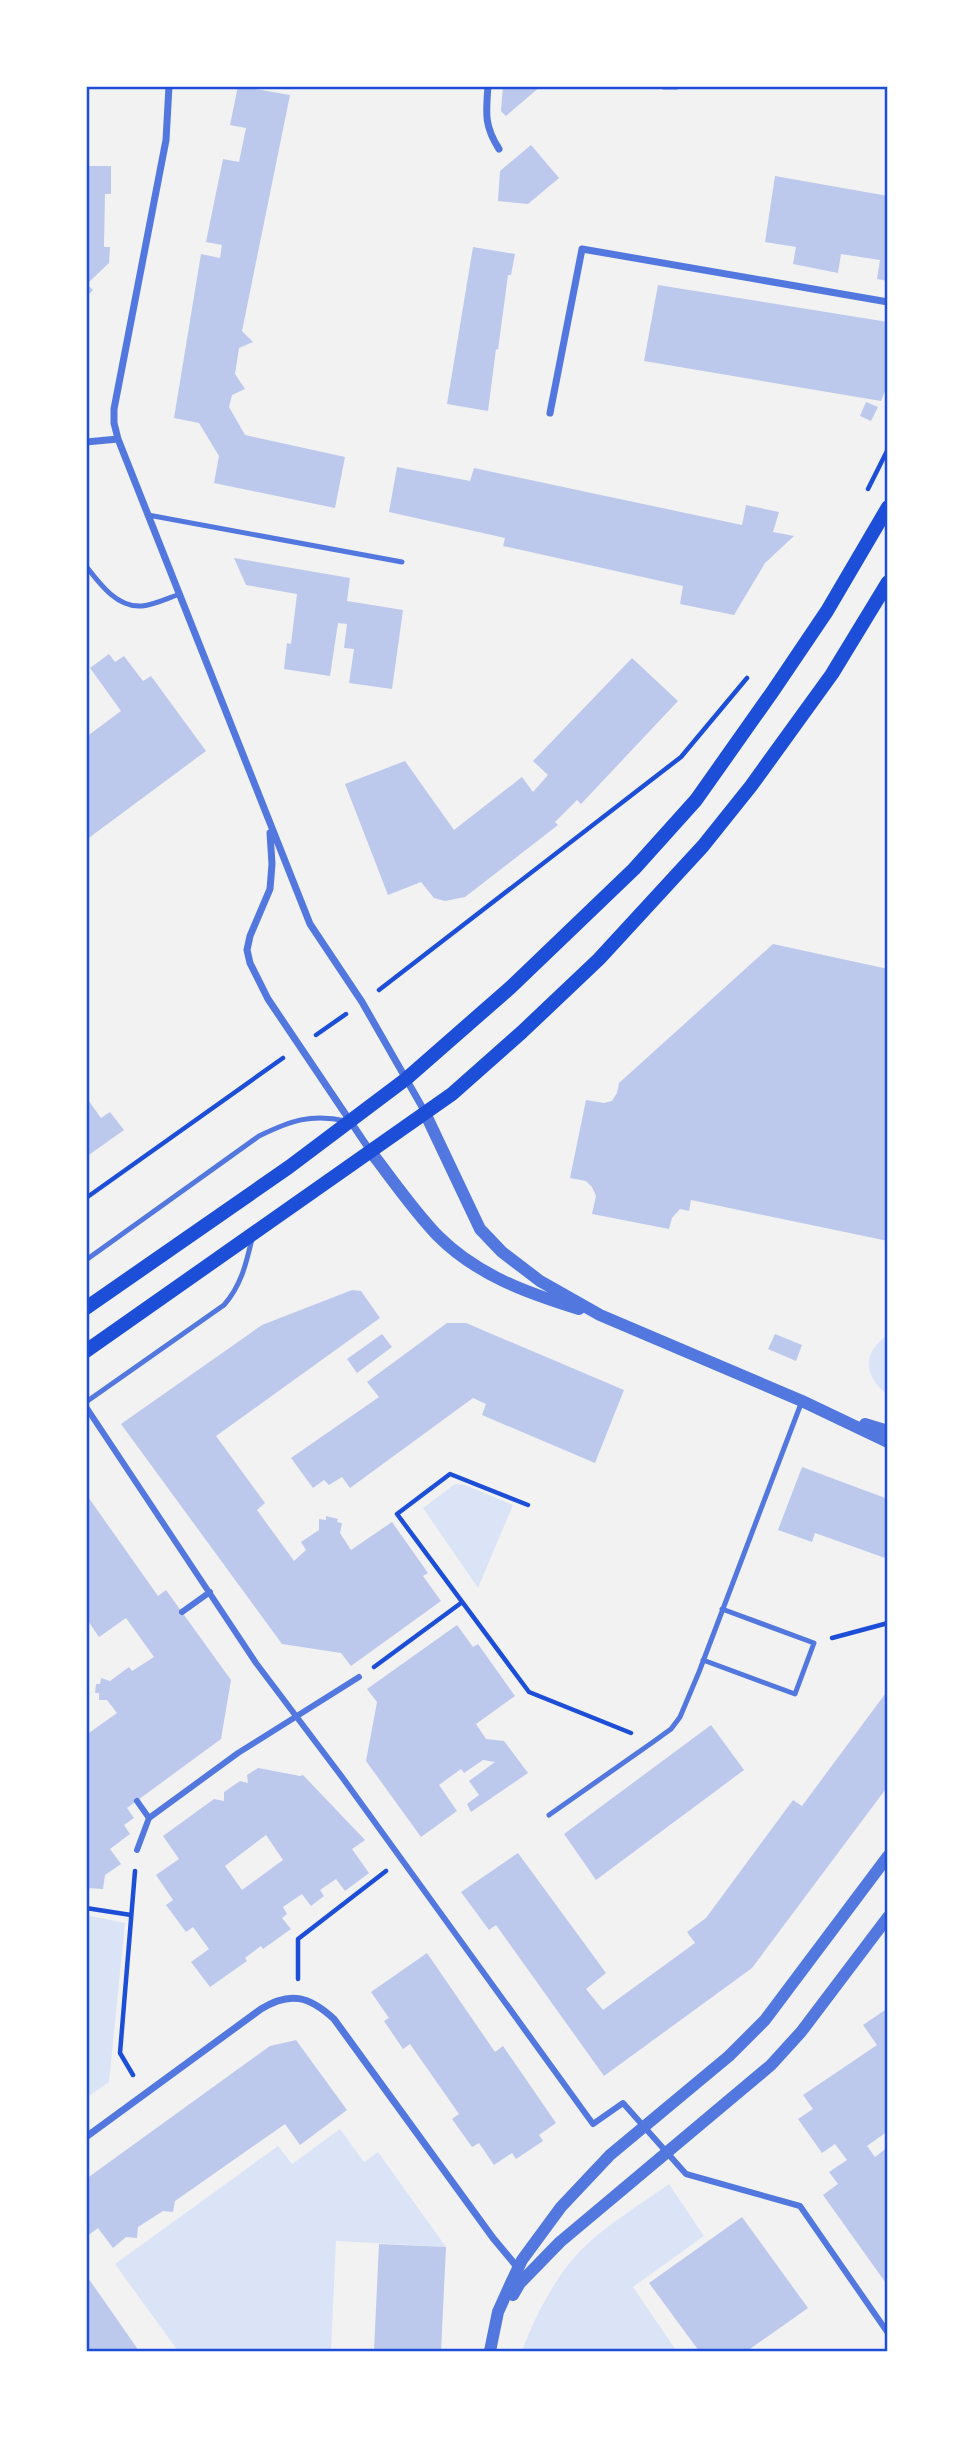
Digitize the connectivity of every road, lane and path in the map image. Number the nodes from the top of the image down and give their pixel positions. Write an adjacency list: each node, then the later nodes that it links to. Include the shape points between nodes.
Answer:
1 (169, 86): 8 (street, via 166,140 114,409)
2 (488, 86): 5 (street, via 487,125)
3 (664, 86): 4 (street)
4 (676, 86)
5 (499, 149)
6 (888, 302): 7 (street, via 582,248)
7 (550, 413)
8 (118, 439): 9 (street); 13 (street)
9 (86, 442)
10 (888, 449): 11 (path)
11 (865, 496)
12 (888, 507): 22 (main road, via 802,650 696,800 608,895)
13 (148, 515): 14 (lane); 17 (street)
14 (402, 562)
15 (86, 566): 17 (lane, via 104,589 128,604 143,606)
16 (888, 582): 23 (main road, via 832,674 703,846 599,959 478,1072)
17 (180, 594): 19 (street)
18 (751, 674): 20 (path, via 681,757)
19 (270, 825): 20 (street, via 310,924); 21 (street, via 270,889 247,950 255,976)
20 (362, 1002): 21 (path); 22 (street)
21 (300, 1046): 24 (street); 26 (path)
22 (406, 1079): 23 (street); 24 (main road)
23 (425, 1113): 25 (main road); 30 (street, via 470,1210 491,1242 540,1281)
24 (349, 1121): 25 (street); 28 (lane, via 306,1118 259,1136); 29 (main road)
25 (371, 1152): 27 (main road); 30 (street, via 437,1235 481,1270 532,1295)
26 (86, 1198)
27 (254, 1233): 31 (main road); 33 (lane, via 236,1292 224,1305)
28 (86, 1260)
29 (86, 1308)
30 (600, 1315): 32 (street)
31 (86, 1351)
32 (802, 1401): 35 (street); 36 (street); 40 (lane)
33 (86, 1402)
34 (86, 1407): 38 (street)
35 (888, 1431)
36 (888, 1442)
37 (528, 1505): 39 (path, via 450,1474 397,1514)
38 (210, 1592): 41 (street); 46 (street)
39 (461, 1603): 45 (path); 47 (path, via 529,1692)
40 (722, 1608): 43 (lane); 44 (lane)
41 (182, 1612)
42 (888, 1623): 43 (path)
43 (814, 1643): 44 (lane, via 795,1694)
44 (703, 1660): 47 (lane, via 680,1717)
45 (359, 1677): 46 (street)
46 (297, 1717): 50 (street, via 238,1753); 53 (street)
47 (653, 1742): 49 (lane)
48 (137, 1801): 50 (street)
49 (548, 1815)
50 (149, 1818): 51 (street)
51 (137, 1850): 55 (path)
52 (888, 1856): 59 (street, via 765,2020)
53 (401, 1860): 57 (path, via 298,1938); 59 (street, via 593,2124 623,2103)
54 (86, 1908): 55 (path)
55 (131, 1915): 58 (path, via 120,2053)
56 (888, 1917): 61 (street, via 771,2065)
57 (298, 1998): 58 (street, via 283,1998 261,2009); 62 (street, via 313,2002 334,2019)
58 (145, 2094): 60 (street)
59 (644, 2126): 61 (street); 62 (street, via 561,2207)
60 (86, 2137)
61 (667, 2152): 62 (street); 63 (street, via 686,2174 800,2206)
62 (522, 2272): 64 (street)
63 (888, 2333)
64 (490, 2351)

